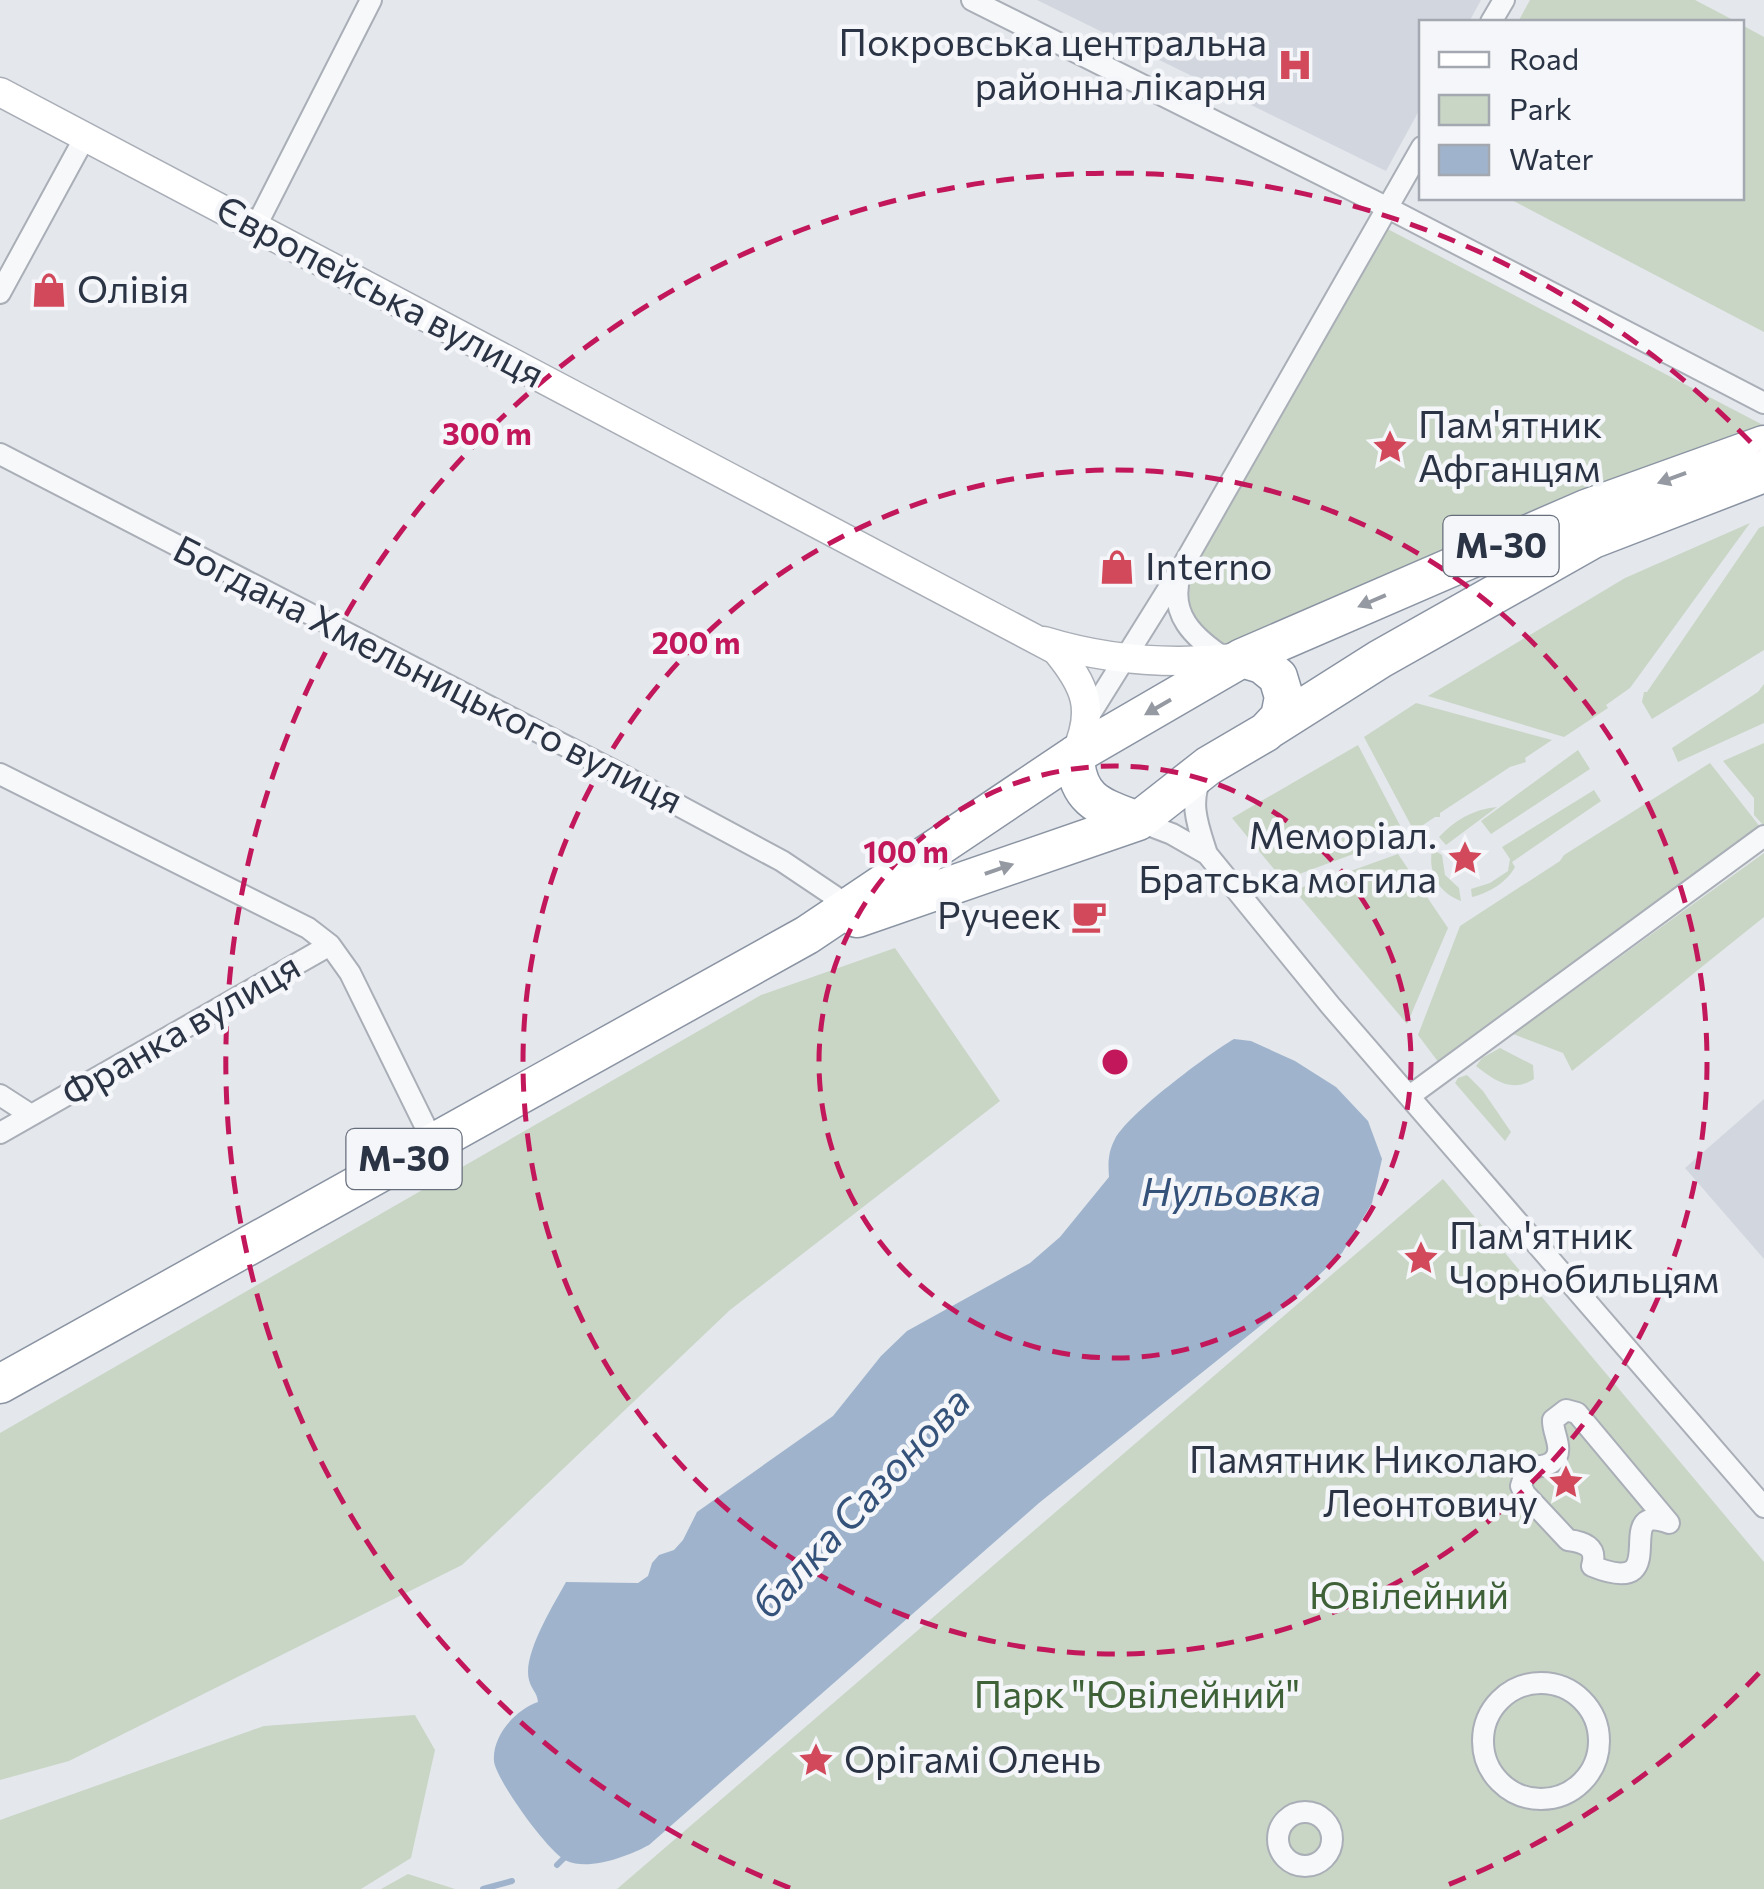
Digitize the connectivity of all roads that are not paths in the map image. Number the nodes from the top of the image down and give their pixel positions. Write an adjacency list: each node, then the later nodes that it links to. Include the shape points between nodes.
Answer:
1 (371, 0): 7 (street)
2 (972, 0): 6 (street)
3 (0, 92): 4 (street, Європейська вулиця)
4 (85, 137): 7 (street, Європейська вулиця); 8 (street)
5 (1419, 151): 6 (street)
6 (1386, 207): 9 (street); 13 (street)
7 (256, 226): 14 (street, Європейська вулиця)
8 (0, 293)
9 (1764, 403)
10 (1764, 445): 16 (highway, М-30, one-way to 16, via 1586,509)
11 (0, 454): 25 (street, Богдана Хмельницького вулиця, via 620,774)
12 (1764, 473): 18 (highway, М-30, via 1593,540 1380,659)
13 (1184, 562): 15 (street); 16 (street, via 1180,613 1188,628)
14 (1024, 634): 15 (street, Європейська вулиця); 17 (street, Європейська вулиця, via 1056,650 1078,676)
15 (1126, 658): 16 (street, Європейська вулиця); 17 (street)
16 (1234, 658): 18 (highway, via 1262,664 1278,677 1280,716); 19 (highway, М-30, one-way to 19)
17 (1087, 719): 19 (street)
18 (1266, 732): 20 (highway, М-30)
19 (1074, 756): 22 (highway, via 1088,797); 25 (highway, М-30)
20 (1208, 766): 22 (highway, М-30); 24 (street, via 1196,786 1195,806)
21 (0, 774): 27 (street, via 308,928)
22 (1138, 821): 24 (street); 26 (highway, М-30, one-way to 22)
23 (1764, 836): 28 (street)
24 (1208, 854): 28 (street)
25 (850, 906): 26 (highway, М-30)
26 (807, 935): 32 (highway, М-30)
27 (330, 946): 30 (street, Франка вулиця); 32 (street, via 350,973)
28 (1411, 1095): 34 (street)
29 (0, 1096): 30 (street, Франка вулиця)
30 (31, 1115): 31 (street, Франка вулиця)
31 (0, 1133)
32 (434, 1142): 33 (highway, М-30)
33 (0, 1384)
34 (1764, 1507)
35 (1621, 1574): 35 (street, via 1638,1564 1644,1524 1669,1522 1577,1413 1560,1411 1552,1425 1556,1456 1526,1470 1521,1486 1568,1540 1590,1546 1592,1566)
36 (1484, 1729): 36 (street, via 1484,1755 1496,1778 1516,1794 1541,1800 1567,1794 1587,1778 1598,1754 1598,1728 1586,1704 1566,1688 1540,1683 1515,1689 1495,1706)

